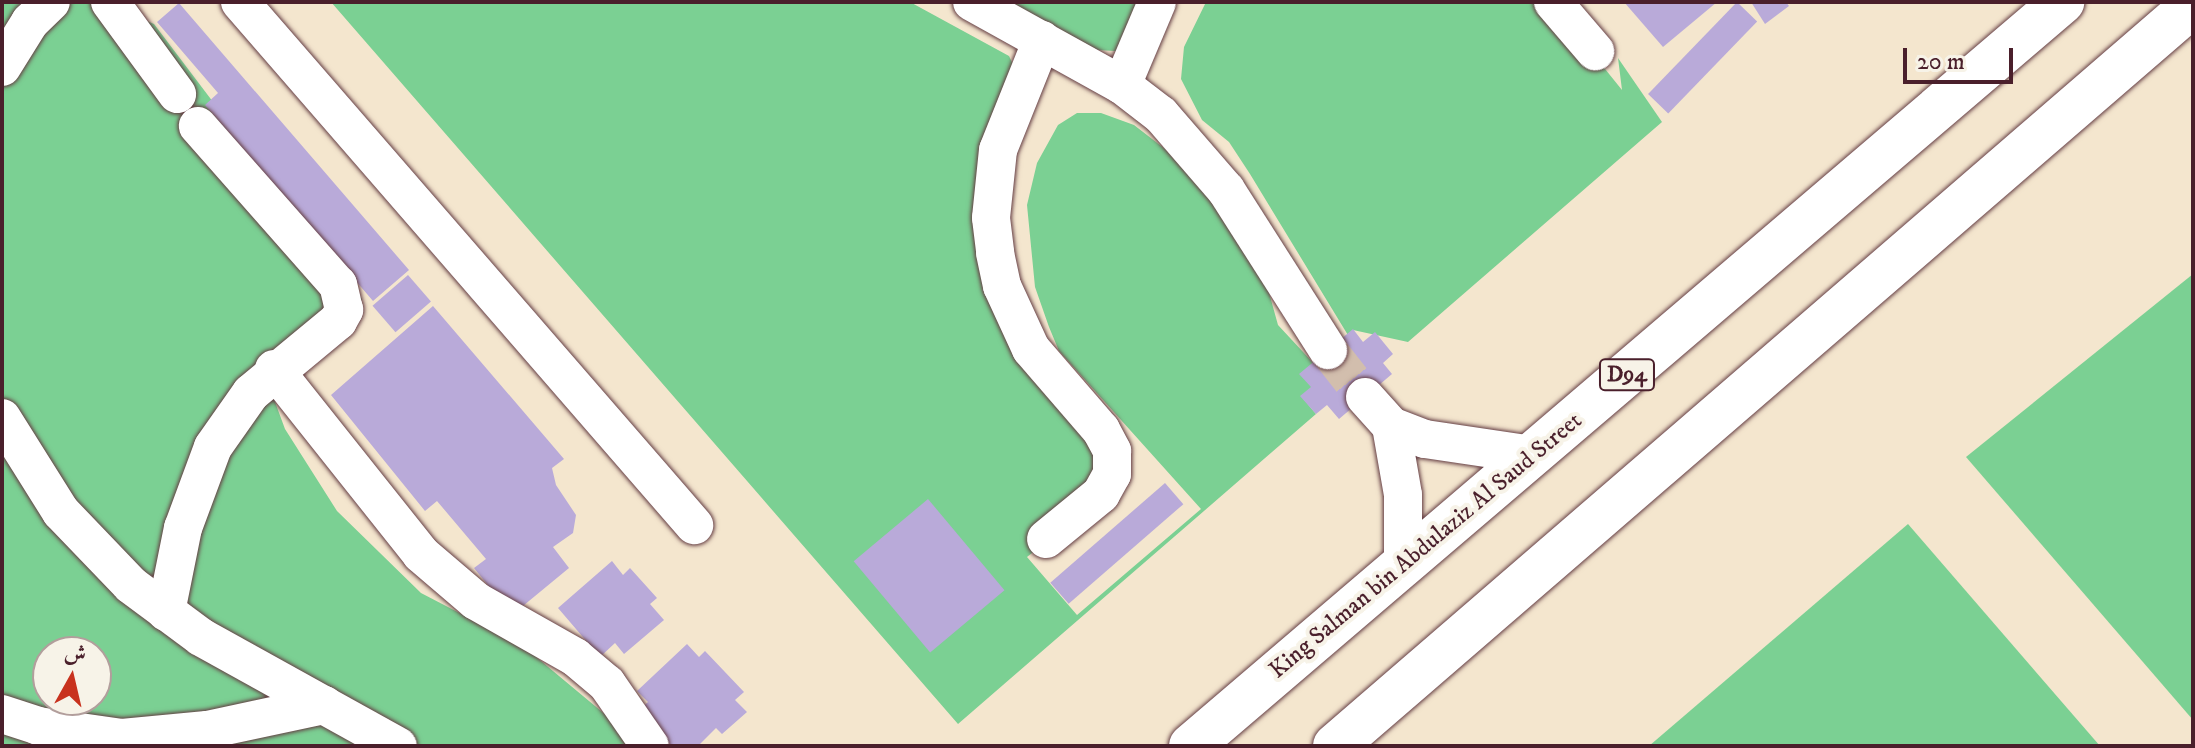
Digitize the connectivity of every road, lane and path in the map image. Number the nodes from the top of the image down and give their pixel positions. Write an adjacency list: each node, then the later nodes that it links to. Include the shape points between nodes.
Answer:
1 (51, 2): 11 (street, via 30,22)
2 (110, 2): 13 (street)
3 (240, 2): 21 (street)
4 (972, 2): 9 (street)
5 (1157, 2): 12 (street)
6 (1553, 2): 10 (street)
7 (2062, 2): 20 (main road, King Salman bin Abdulaziz Al Saud Street / D94)
8 (2193, 5): 30 (main road)
9 (1042, 40): 12 (street); 22 (street, via 998,150 991,218 995,253 1002,286 1031,349 1101,430 1112,451 1112,474 1101,494)
10 (1595, 51)
11 (2, 67)
12 (1122, 85): 15 (street, via 1196,150)
13 (177, 94)
14 (198, 126): 16 (street, via 344,297 338,321)
15 (1328, 350)
16 (274, 369): 24 (street, via 213,447 183,528); 28 (street, via 421,554 476,601 575,657 607,684)
17 (1365, 397): 19 (street)
18 (2, 418): 24 (street, via 61,512 131,585)
19 (1391, 426): 20 (street, via 1460,448); 23 (street, via 1403,495)
20 (1533, 455): 23 (main road, King Salman bin Abdulaziz Al Saud Street / D94)
21 (694, 525)
22 (1046, 539)
23 (1403, 565): 29 (main road, King Salman bin Abdulaziz Al Saud Street / D94)
24 (166, 612): 25 (street)
25 (324, 705): 26 (street, via 207,730 122,738 38,726); 27 (street)
26 (2, 714)
27 (398, 746)
28 (650, 746)
29 (1191, 746)
30 (1335, 746)

